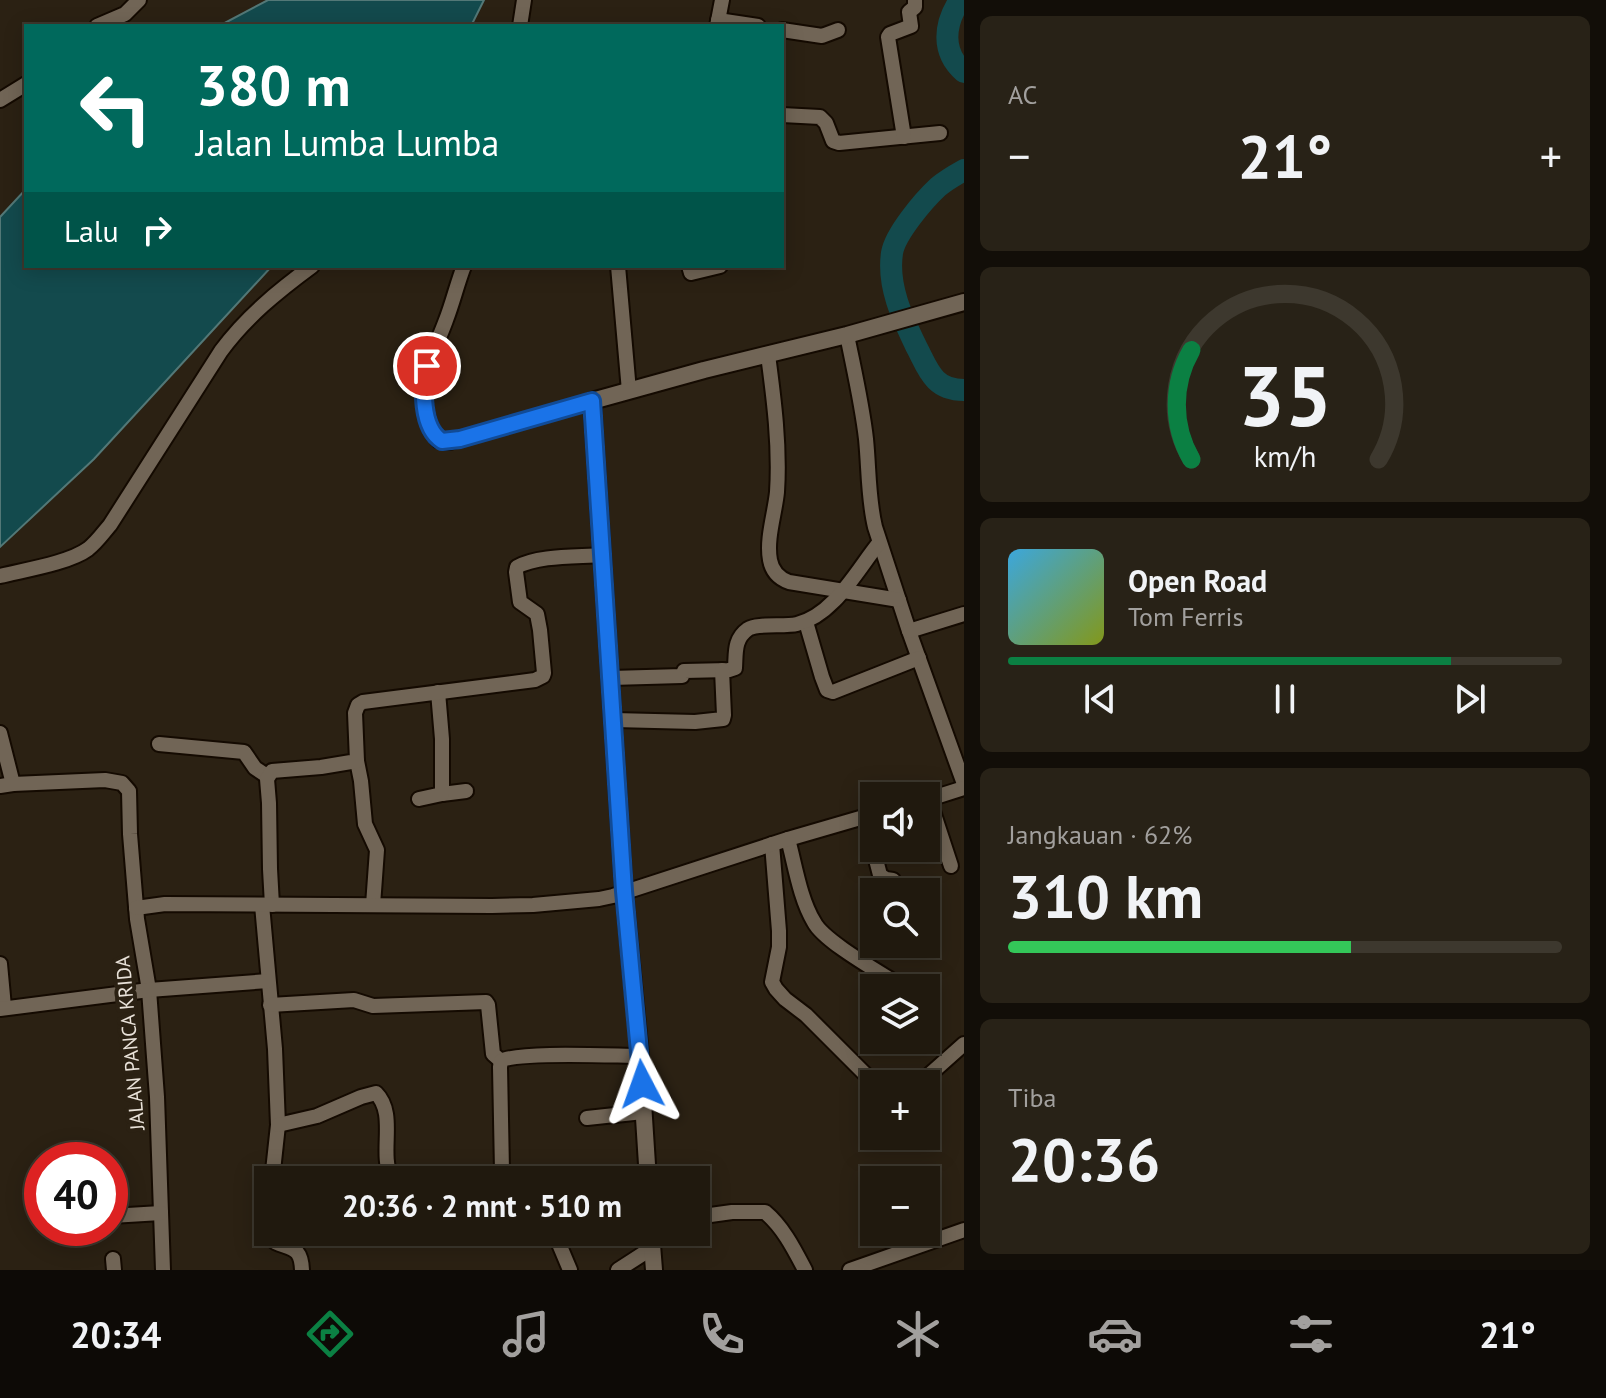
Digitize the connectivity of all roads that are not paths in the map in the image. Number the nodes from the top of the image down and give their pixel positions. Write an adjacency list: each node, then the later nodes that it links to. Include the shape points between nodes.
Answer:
1 (139, 0): 6 (street, via 125,14)
2 (524, 0): 7 (street)
3 (722, 0): 5 (street)
4 (915, 0): 14 (street, via 909,12 911,26 888,37)
5 (718, 23)
6 (102, 24)
7 (520, 24)
8 (784, 30): 9 (street, via 822,36)
9 (838, 30)
10 (24, 85): 11 (street)
11 (0, 100)
12 (784, 115): 14 (street, via 820,117 839,143)
13 (940, 133): 14 (street)
14 (904, 137)
15 (309, 268): 27 (street, via 234,332 118,514 89,548)
16 (463, 268): 24 (street, via 425,376 424,397 435,436 450,442)
17 (618, 268): 23 (street)
18 (690, 268): 19 (street, via 691,273)
19 (712, 268)
20 (964, 302): 21 (street)
21 (847, 335): 22 (street); 25 (street)
22 (768, 355): 23 (street); 28 (street, via 778,433 772,568 789,582)
23 (629, 391): 24 (street)
24 (592, 401): 26 (street)
25 (879, 543): 28 (street); 29 (street)
26 (602, 555): 35 (street); 36 (street, via 517,567 520,602 537,614 543,676)
27 (0, 576)
28 (844, 592): 29 (street); 31 (street)
29 (899, 600): 32 (street)
30 (964, 614): 32 (street)
31 (806, 622): 33 (street, via 827,690 833,692); 34 (street, via 751,627 736,643 735,668)
32 (909, 631): 33 (street)
33 (919, 658): 43 (street)
34 (722, 670): 35 (street); 37 (street, via 723,719)
35 (611, 678): 37 (street)
36 (438, 692): 40 (street, via 358,705); 45 (street)
37 (614, 720): 53 (street)
38 (0, 733): 42 (street)
39 (159, 744): 41 (street, via 244,752)
40 (357, 761): 41 (street, via 272,771); 55 (street, via 365,824 377,850)
41 (267, 776): 54 (street)
42 (7, 785): 56 (street, JALAN PANCA KRIDA, via 105,780 124,784 129,791)
43 (964, 786): 46 (street)
44 (466, 791): 45 (street)
45 (442, 794): 47 (street)
46 (940, 795)
47 (419, 799)
48 (860, 819): 50 (street)
49 (940, 834): 52 (street)
50 (788, 839): 51 (street); 58 (street, via 814,923)
51 (772, 844): 53 (street); 66 (street, via 779,947 772,982)
52 (951, 866)
53 (624, 891): 55 (street, via 599,899 533,905); 64 (street)
54 (267, 905): 55 (street); 56 (street); 59 (street)
55 (373, 905)
56 (136, 908): 60 (street, JALAN PANCA KRIDA)
57 (0, 964): 62 (street)
58 (883, 974)
59 (268, 981): 60 (street); 61 (street)
60 (149, 990): 62 (street); 73 (street, JALAN PANCA KRIDA)
61 (270, 1005): 65 (street, via 486,1002 493,1054); 70 (street)
62 (2, 1008)
63 (964, 1044): 67 (street)
64 (640, 1056): 65 (street); 68 (street)
65 (501, 1061): 70 (street, via 502,1171 497,1178 391,1177 384,1105 376,1093)
66 (861, 1070)
67 (935, 1070)
68 (643, 1112): 69 (street); 72 (street)
69 (587, 1118)
70 (278, 1125): 71 (street)
71 (273, 1166)
72 (647, 1166)
73 (161, 1213): 74 (street); 82 (street, JALAN PANCA KRIDA)
74 (128, 1215)
75 (710, 1215): 87 (street, via 765,1212)
76 (964, 1230): 81 (street)
77 (285, 1246): 83 (street, via 301,1256)
78 (560, 1246): 84 (street)
79 (645, 1246): 85 (street)
80 (652, 1246): 86 (street)
81 (893, 1255): 88 (street); 89 (street)
82 (163, 1270)
83 (302, 1270)
84 (570, 1270)
85 (618, 1270)
86 (654, 1270)
87 (805, 1270)
88 (850, 1270)
89 (902, 1270)

